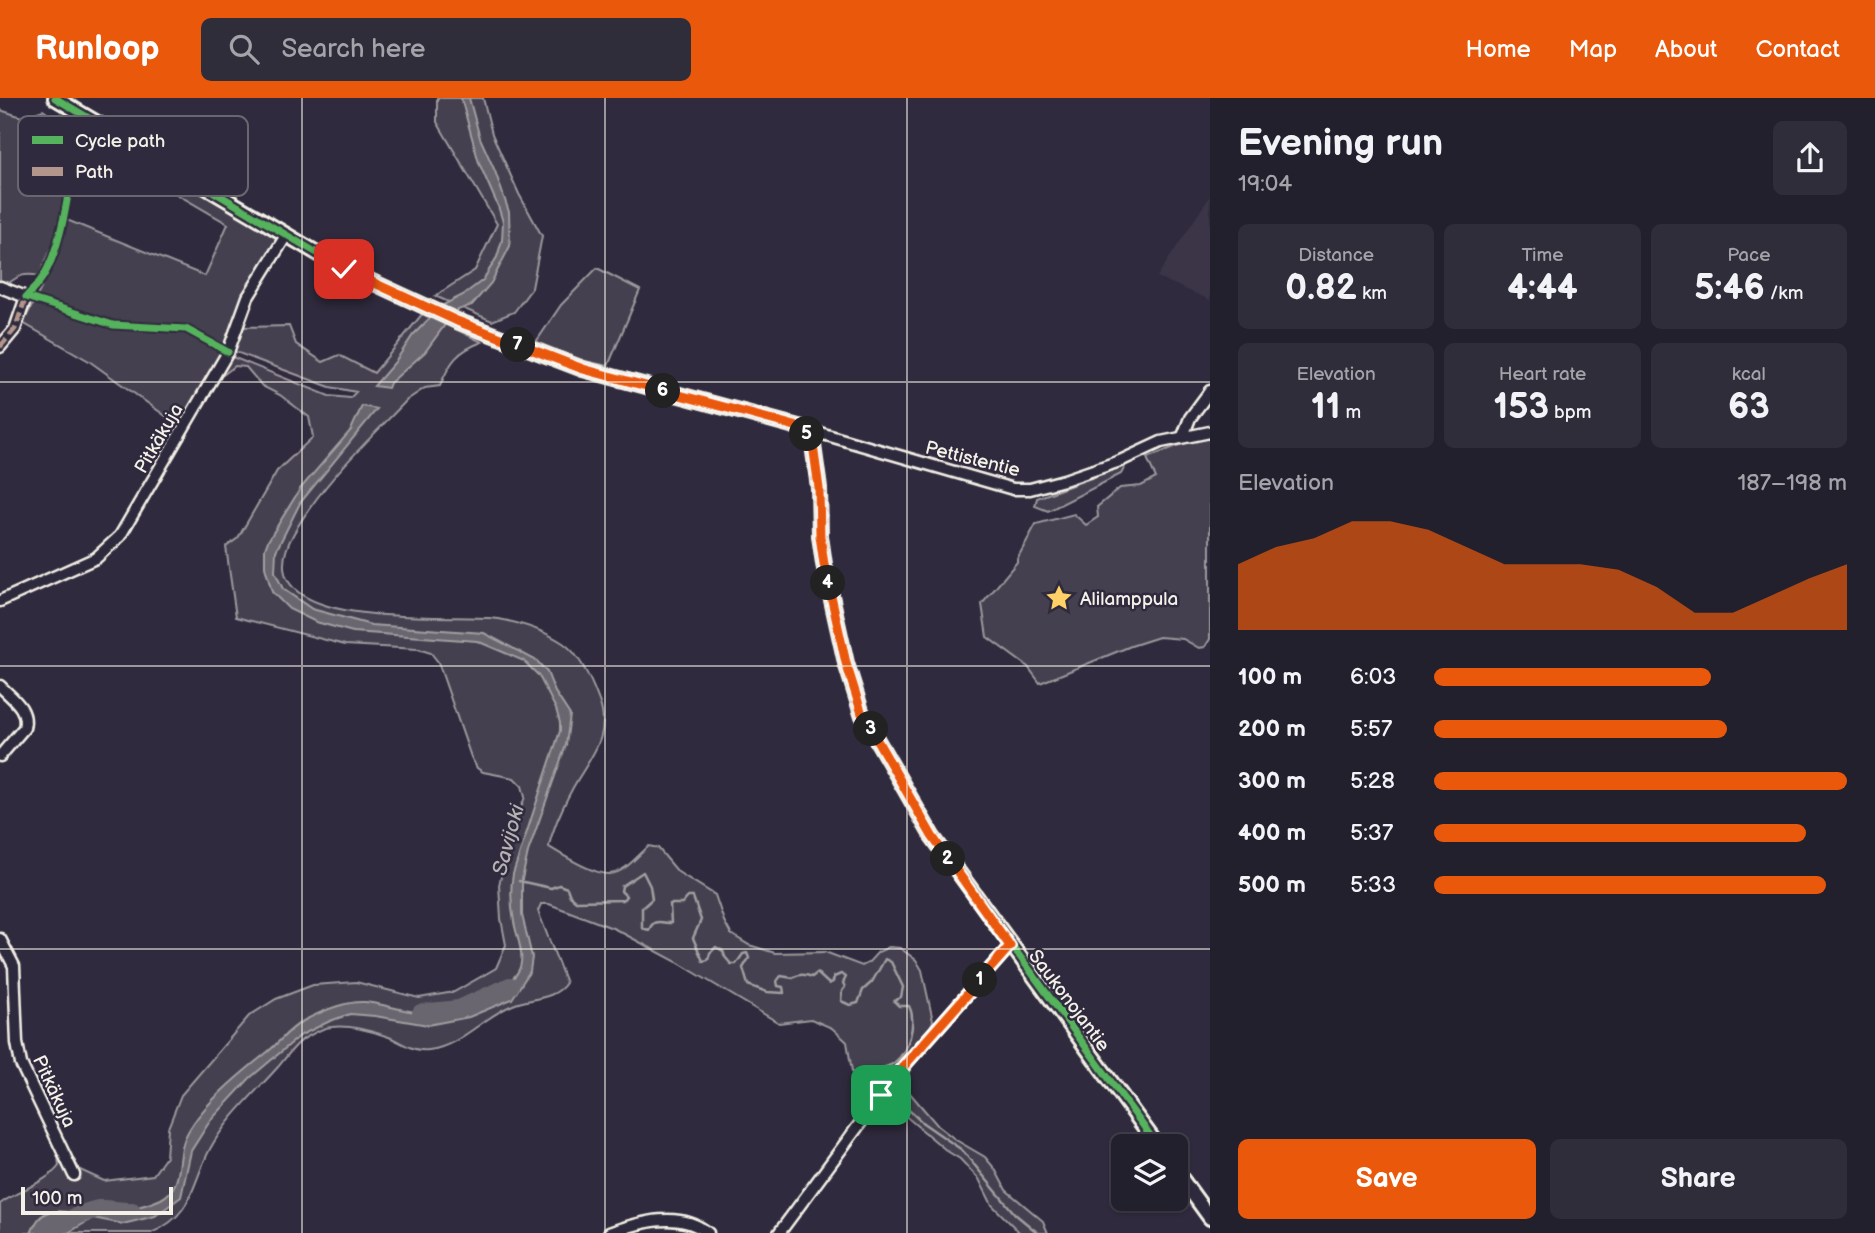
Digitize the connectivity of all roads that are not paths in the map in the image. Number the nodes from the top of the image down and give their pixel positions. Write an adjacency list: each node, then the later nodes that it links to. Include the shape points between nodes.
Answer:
1 (55, 98): 2 (street)
2 (83, 116)
3 (221, 196): 4 (street)
4 (287, 234): 8 (street, via 344,269 428,308 583,369); 11 (street, Pitkäkuja, via 248,297 222,362 120,536 96,558)
5 (0, 287): 6 (street, via 26,297 15,330)
6 (0, 348)
7 (1210, 391): 10 (street)
8 (806, 429): 10 (street, Pettistentie, via 1013,489 1064,480); 15 (street, Saukonojantie, via 813,445 824,564 862,714 932,836)
9 (1210, 432): 10 (street, Pettistentie)
10 (1183, 436)
11 (0, 601)
12 (0, 686): 13 (street, via 22,708 26,723)
13 (0, 756)
14 (0, 939): 17 (street, Pitkäkuja, via 14,967 21,1064)
15 (1010, 946): 16 (street, Saukonojantie); 22 (street, via 889,1084)
16 (1149, 1134)
17 (74, 1175)
18 (1188, 1188): 19 (street)
19 (1210, 1218)
20 (609, 1233): 21 (street, via 672,1220 687,1220)
21 (708, 1233)
22 (779, 1233)

